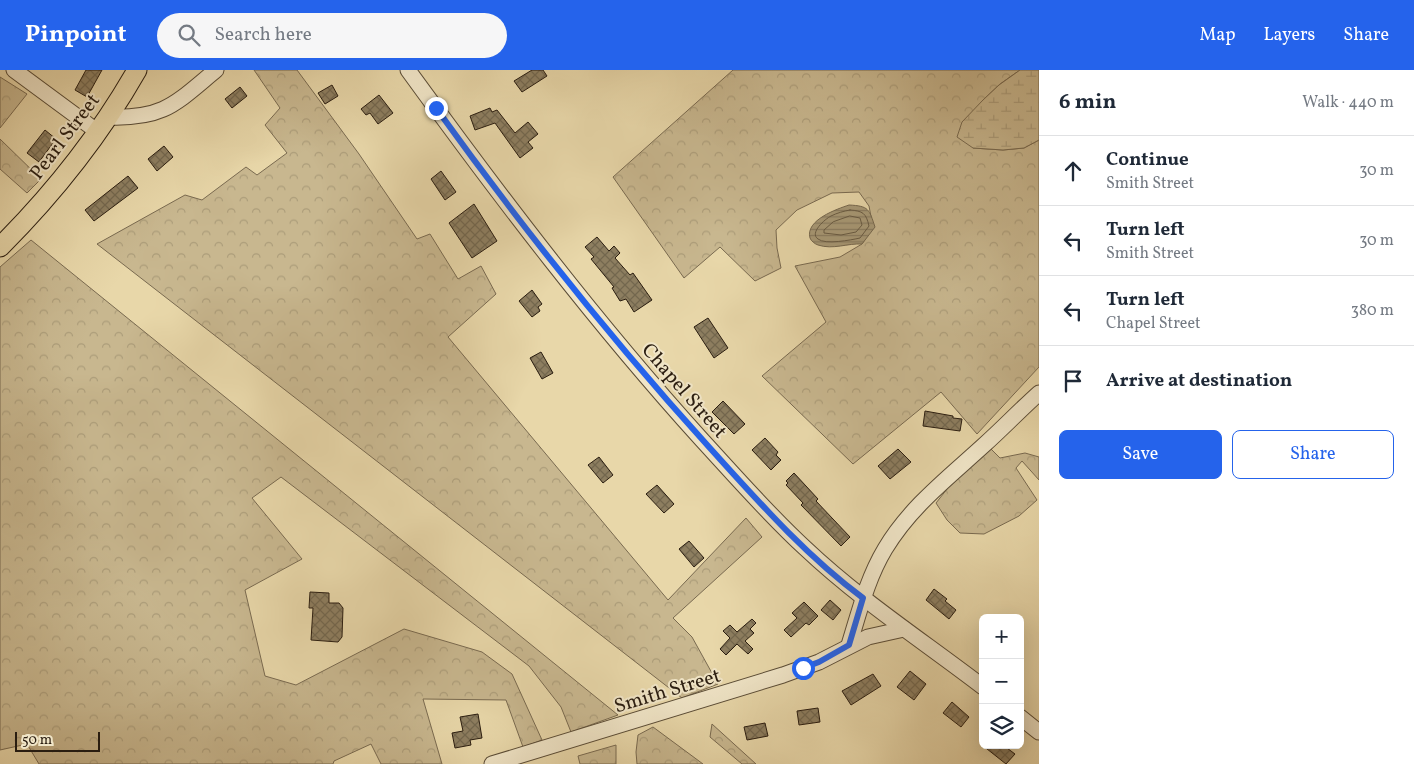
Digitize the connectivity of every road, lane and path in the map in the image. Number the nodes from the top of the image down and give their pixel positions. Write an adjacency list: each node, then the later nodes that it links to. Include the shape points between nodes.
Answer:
1 (14, 70): 5 (street)
2 (137, 70): 5 (main road, Pearl Street)
3 (216, 70): 5 (street, via 161,112)
4 (408, 70): 8 (street, Chapel Street, via 535,241 638,367 775,519)
5 (103, 124): 6 (main road, Pearl Street, via 54,189)
6 (0, 247)
7 (1039, 393): 8 (street, via 918,505 884,550)
8 (863, 598): 9 (street, Chapel Street); 10 (street)
9 (904, 628): 10 (street, Smith Street, via 876,634); 11 (street, Chapel Street)
10 (849, 645): 14 (street, Smith Street, via 819,662 783,676)
11 (979, 684)
12 (1024, 720): 13 (street)
13 (1039, 732)
14 (492, 764)

